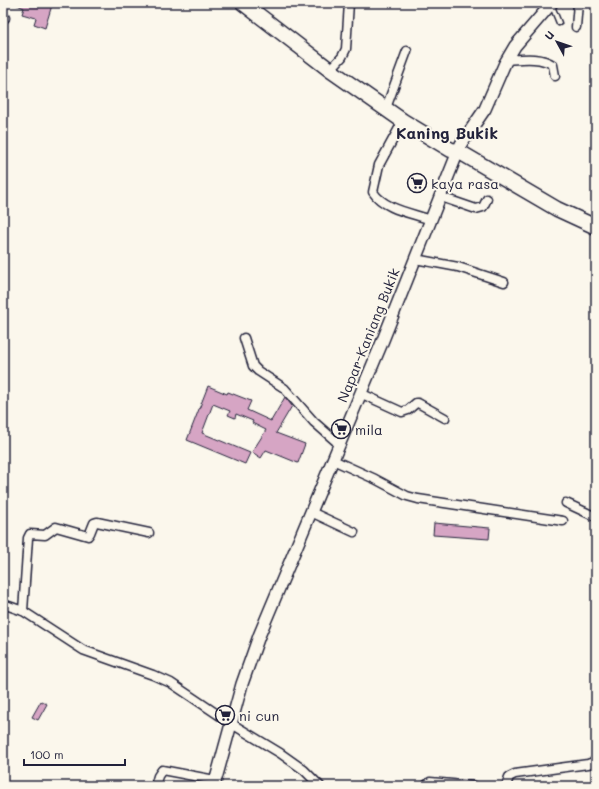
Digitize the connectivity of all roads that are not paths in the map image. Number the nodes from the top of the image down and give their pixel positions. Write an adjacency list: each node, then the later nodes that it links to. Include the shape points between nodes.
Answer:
1 (243, 3): 9 (highway)
2 (349, 3): 9 (street, via 346,49)
3 (578, 3): 6 (street)
4 (551, 4): 5 (lane); 8 (street, Napar-Kaniang Bukik, via 515,46)
5 (559, 23)
6 (576, 27)
7 (408, 51): 11 (street)
8 (507, 60): 10 (street, via 549,62 553,65); 13 (street, Napar-Kaniang Bukik, via 486,109)
9 (330, 70): 11 (highway)
10 (555, 76)
11 (386, 108): 12 (highway)
12 (403, 121): 13 (highway); 16 (street, via 379,165 373,192 392,207)
13 (455, 153): 14 (street, Napar-Kaniang Bukik); 17 (highway, via 557,209); 18 (highway, via 554,214)
14 (441, 196): 15 (street, via 476,209 483,207); 16 (street, Napar-Kaniang Bukik)
15 (487, 199)
16 (431, 220): 19 (street, Napar-Kaniang Bukik)
17 (596, 227)
18 (596, 234)
19 (416, 259): 20 (street, via 458,267); 22 (street, Napar-Kaniang Bukik)
20 (504, 282)
21 (244, 338): 24 (street, via 251,361 258,371 284,388 314,422)
22 (360, 393): 23 (street, via 402,412 418,403); 24 (street, Napar-Kaniang Bukik)
23 (445, 418)
24 (339, 444): 25 (street, Napar-Kaniang Bukik)
25 (333, 460): 27 (street, Napar-Kaniang Bukik); 29 (street, via 418,499)
26 (566, 503): 28 (street)
27 (311, 512): 30 (street); 34 (street, Napar-Kaniang Bukik, via 257,643 242,684)
28 (596, 517)
29 (563, 520)
30 (354, 532)
31 (149, 533): 33 (street, via 96,522 88,536 56,527 45,535 30,534)
32 (3, 604): 33 (street)
33 (23, 611): 34 (street, via 82,650 158,676 171,683)
34 (232, 724): 36 (street, Napar-Kaniang Bukik); 38 (street, via 280,752)
35 (596, 760): 41 (street, via 588,764 515,774 508,778)
36 (215, 783): 37 (street, via 162,770)
37 (155, 786)
38 (320, 786)
39 (425, 786): 40 (street, via 435,782)
40 (474, 786)
41 (506, 786)

